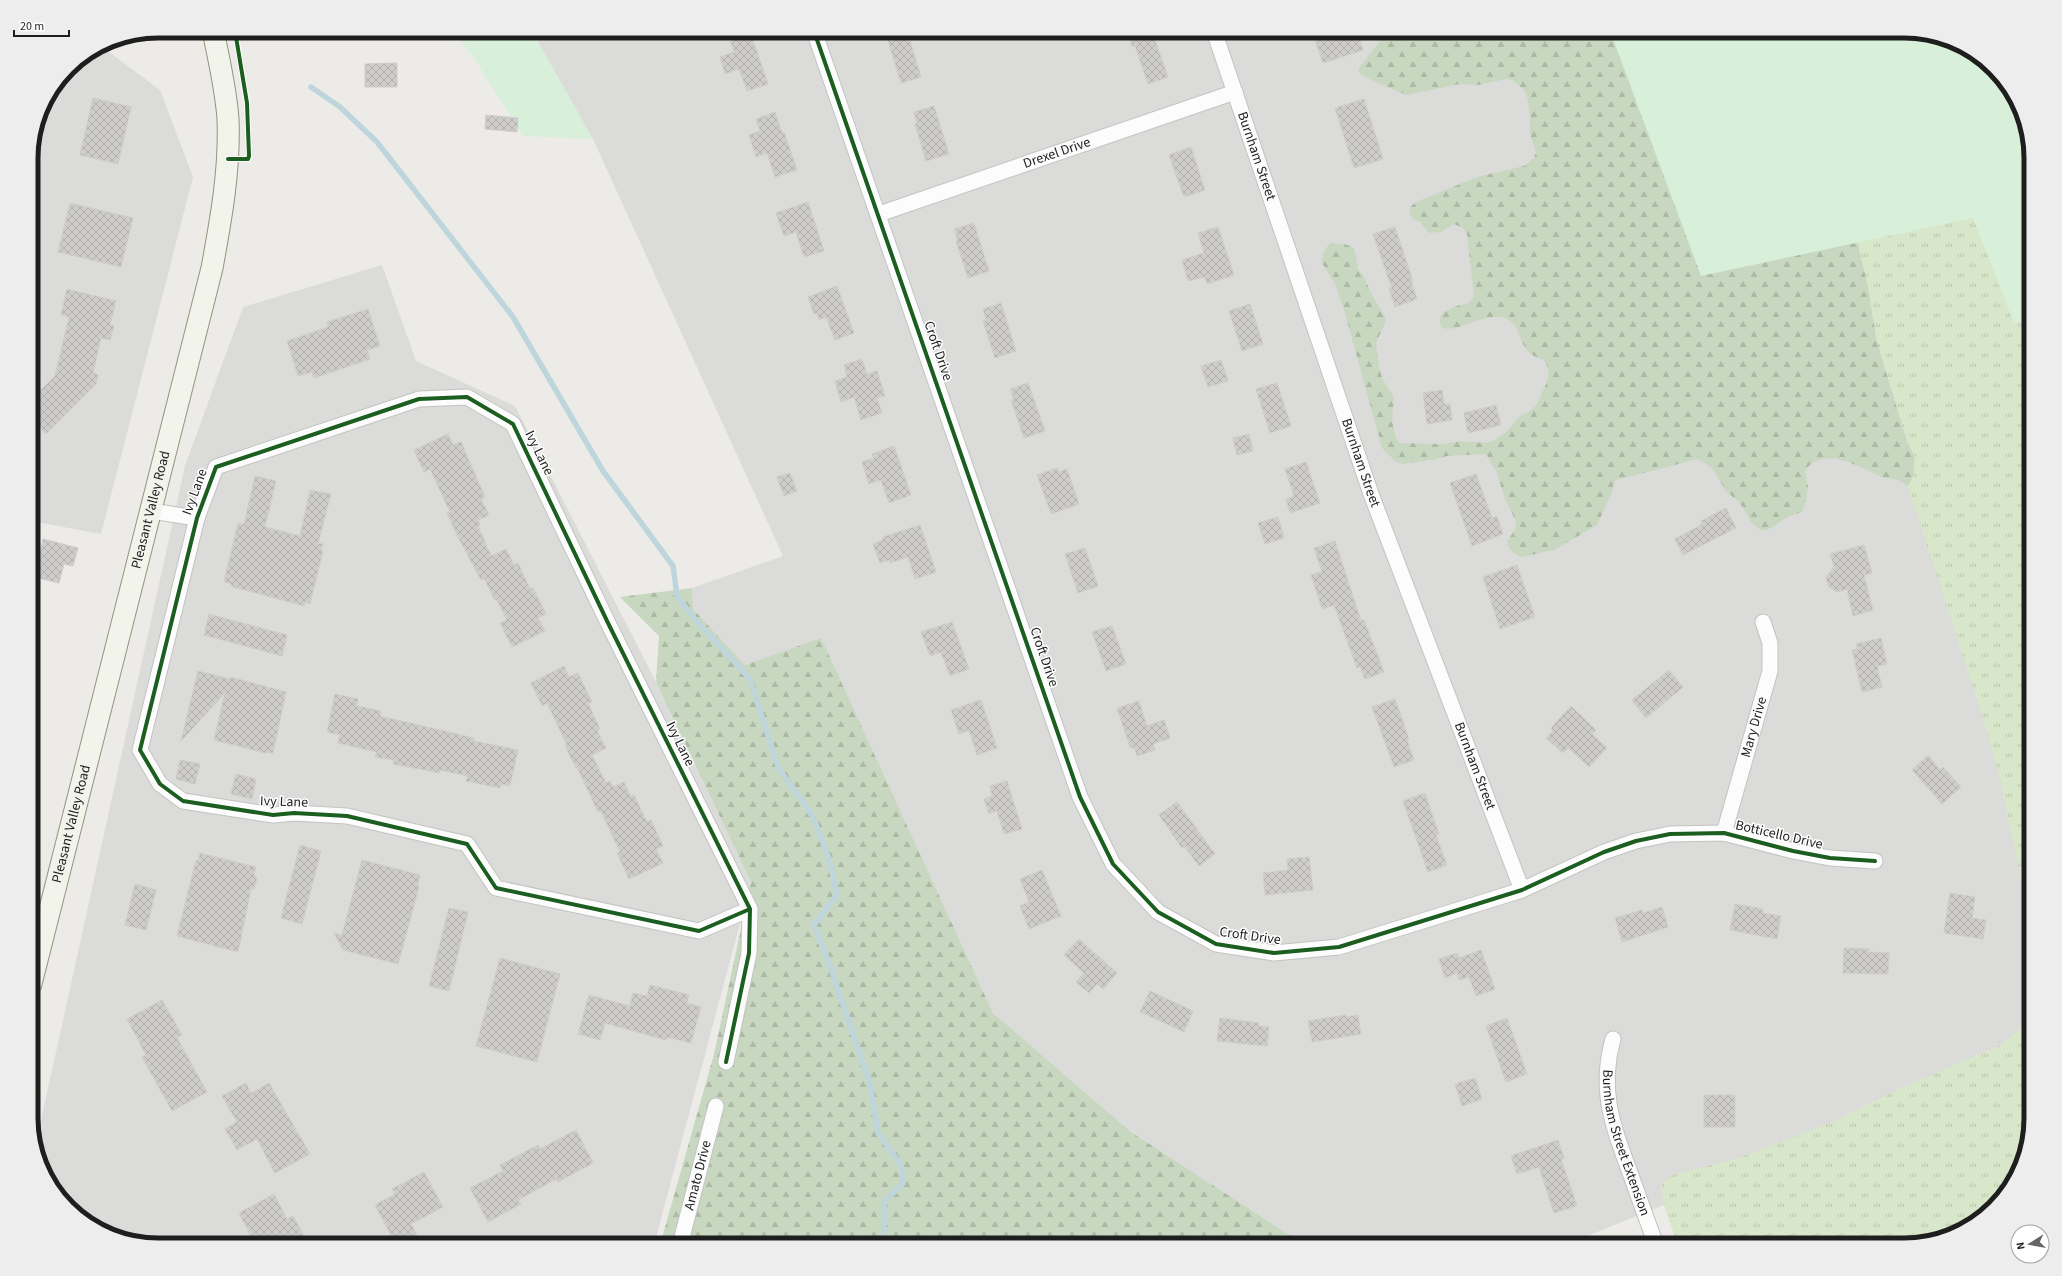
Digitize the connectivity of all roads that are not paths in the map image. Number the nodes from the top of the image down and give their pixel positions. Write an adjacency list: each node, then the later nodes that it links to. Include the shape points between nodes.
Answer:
1 (214, 38): 6 (main road, Pleasant Valley Road, via 228,118 225,200 212,268)
2 (816, 38): 5 (street, Croft Drive)
3 (1216, 38): 4 (street, Burnham Street)
4 (1235, 92): 5 (street, Drexel Drive); 11 (street, Burnham Street, via 1370,494)
5 (879, 214): 11 (street, Croft Drive, via 1080,797 1113,864 1158,912 1216,944 1274,953 1338,947)
6 (151, 511): 7 (street, Ivy Lane); 13 (main road, Pleasant Valley Road)
7 (197, 518): 12 (street, Ivy Lane, via 216,467 419,399 468,397 513,424 608,623); 12 (street, Ivy Lane, via 140,750 160,784 183,801 273,815 294,813 347,816 467,844 496,888 699,931)
8 (1763, 622): 9 (street, Mary Drive, via 1770,643 1770,672)
9 (1724, 833): 10 (street, Botticello Drive, via 1830,858); 11 (street, Botticello Drive, via 1670,834 1636,841 1604,852)
10 (1875, 861)
11 (1522, 890)
12 (750, 909): 15 (street, Ivy Lane, via 749,953)
13 (38, 956)
14 (1613, 1039): 18 (street, Burnham Street Extension, via 1606,1083 1610,1116)
15 (726, 1062)
16 (716, 1106): 17 (street, Amato Drive)
17 (682, 1238)
18 (1654, 1238)

